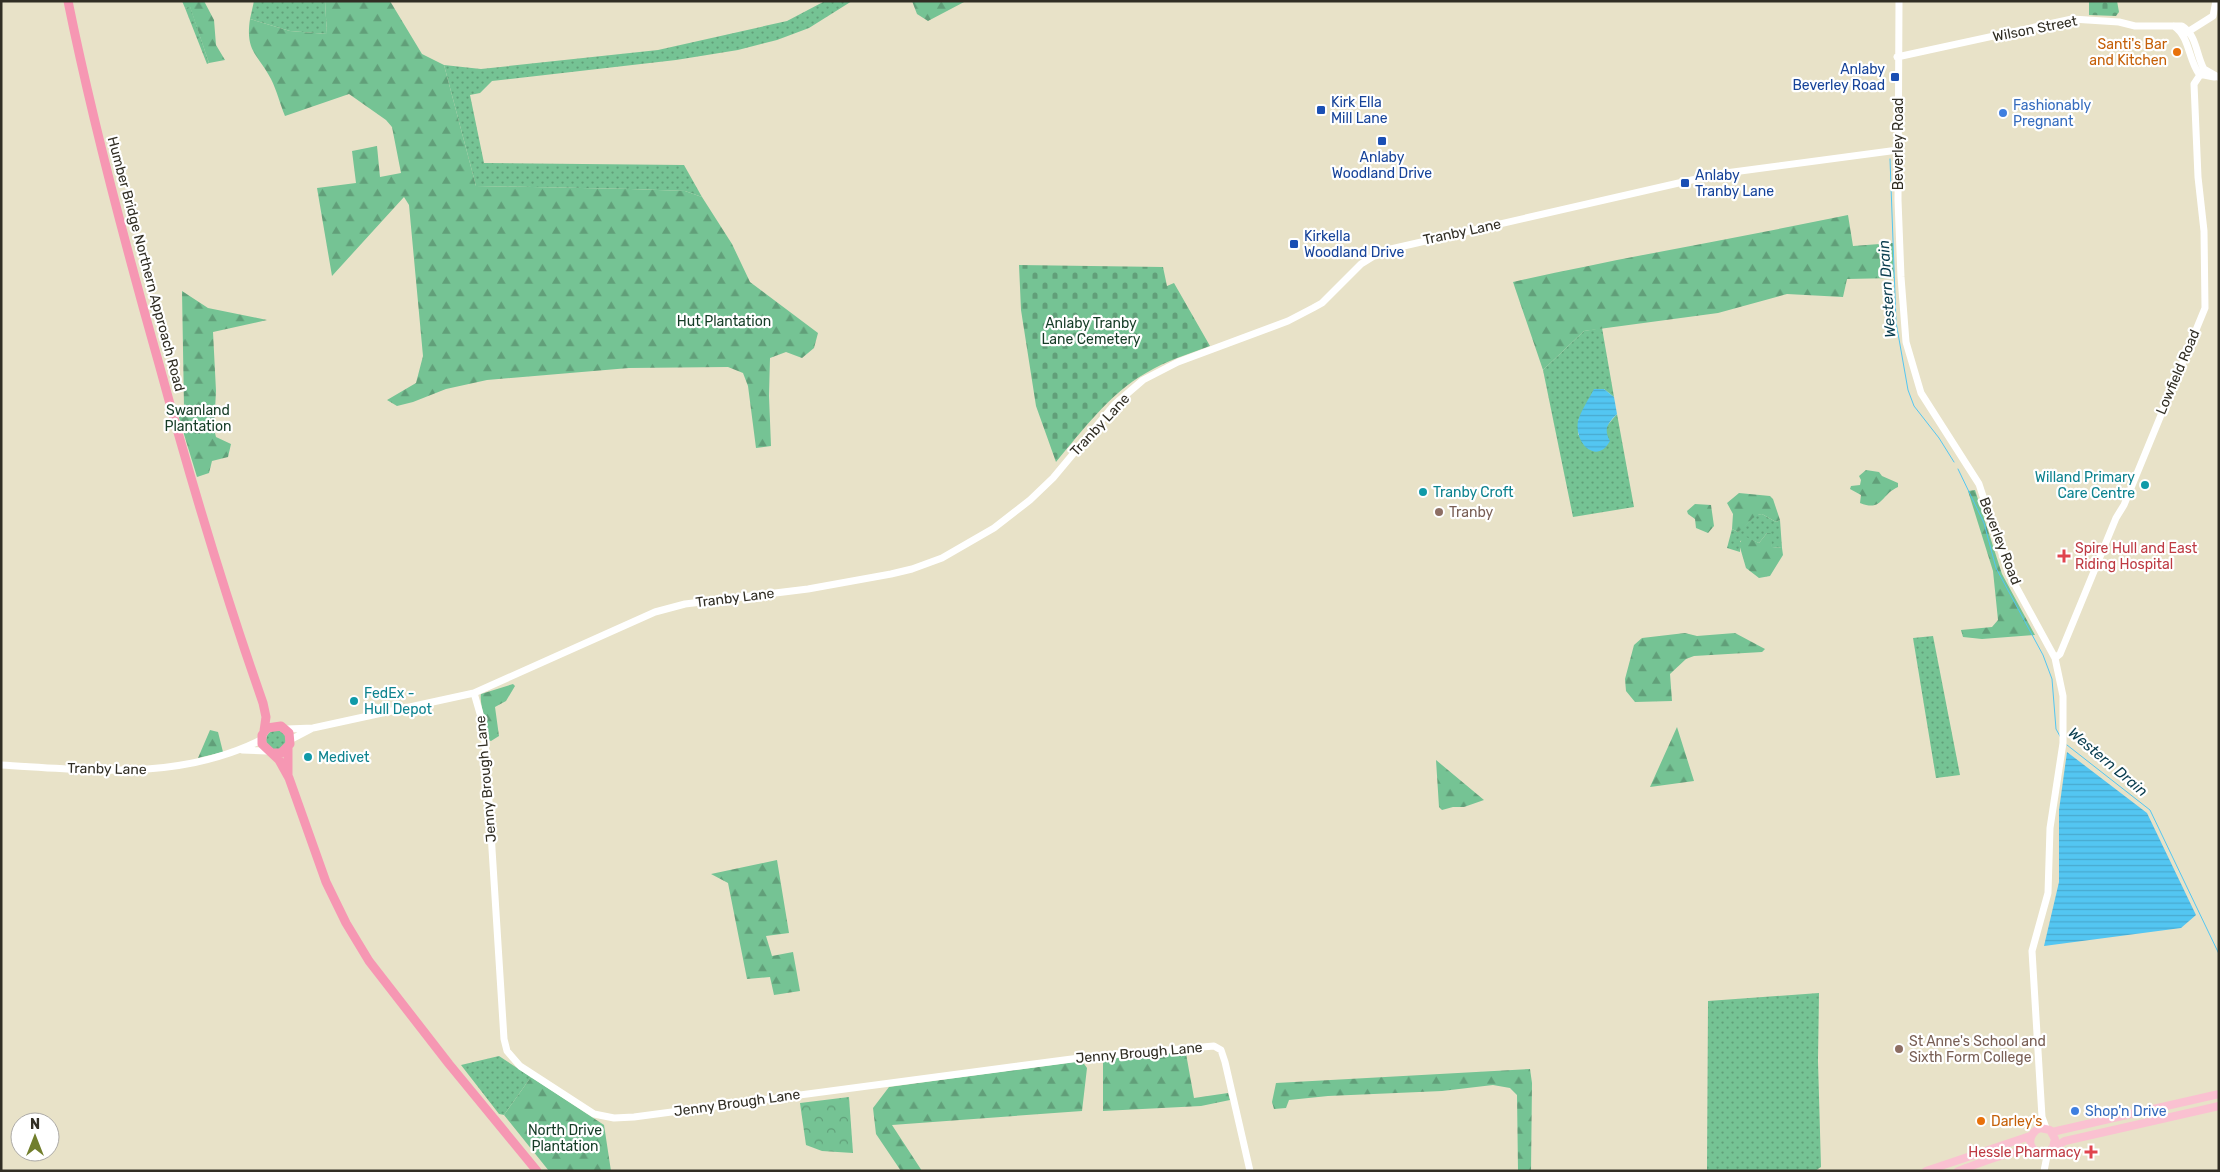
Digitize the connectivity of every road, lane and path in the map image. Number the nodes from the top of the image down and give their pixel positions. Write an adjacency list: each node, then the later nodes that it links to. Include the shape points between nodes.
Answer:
1 (68, 1): 11 (highway, Humber Bridge Northern Approach Road, via 88,100 119,224 188,468)
2 (1899, 1): 5 (main road, Beverley Road)
3 (2216, 1): 4 (main road, via 2213,16)
4 (2186, 32): 5 (main road, Wilson Street, via 2174,26 2135,26 2072,19); 6 (main road, via 2193,65)
5 (1897, 57): 8 (main road, Beverley Road)
6 (2201, 71): 7 (main road, via 2207,77); 9 (main road, Lowfield Road, via 2194,84 2204,231 2205,308 2124,505 2113,524 2060,654)
7 (2218, 77)
8 (1898, 150): 9 (main road, Beverley Road, via 1906,342 1921,393 1979,484 2008,572); 10 (main road, Tranby Lane, via 1718,174 1382,251 1361,264 1313,308 1288,321 1178,362 1143,380 1114,406 1030,500 994,528 942,558 891,574 685,604 655,612)
9 (2055, 658): 22 (main road, Beverley Road, via 2063,696 2063,740 2050,828 2048,894 2032,951)
10 (474, 693): 13 (main road, Tranby Lane); 28 (main road, Jenny Brough Lane, via 483,724 486,754 507,1052 520,1066 594,1114 634,1117 1088,1057 1214,1046 1221,1050 1225,1062)
11 (263, 703): 12 (highway, Humber Bridge Northern Approach Road); 14 (highway, Humber Bridge Northern Approach Road, via 266,717)
12 (284, 728): 13 (main road, Tranby Lane); 14 (highway, via 272,726); 15 (highway)
13 (313, 728): 15 (main road, Tranby Lane)
14 (263, 736): 16 (main road, Tranby Lane); 17 (highway)
15 (289, 744): 17 (highway, via 281,753); 19 (highway)
16 (241, 750): 17 (main road, Tranby Lane); 18 (main road, Tranby Lane, via 148,771)
17 (270, 752): 19 (highway)
18 (1, 765)
19 (289, 778): 27 (highway, via 326,882 369,961)
20 (2219, 1094): 24 (main road, via 2067,1131)
21 (2219, 1106): 26 (main road, via 2065,1140)
22 (2042, 1117): 23 (main road, Beverley Road); 24 (main road, Beverley Road)
23 (2037, 1129): 24 (main road); 25 (main road)
24 (2049, 1130): 26 (main road, via 2055,1139)
25 (2030, 1136): 26 (main road, via 2030,1144); 29 (main road)
26 (2044, 1150): 30 (main road, via 2021,1151 1992,1158)
27 (537, 1171)
28 (1250, 1171)
29 (1926, 1171)
30 (1958, 1171)

